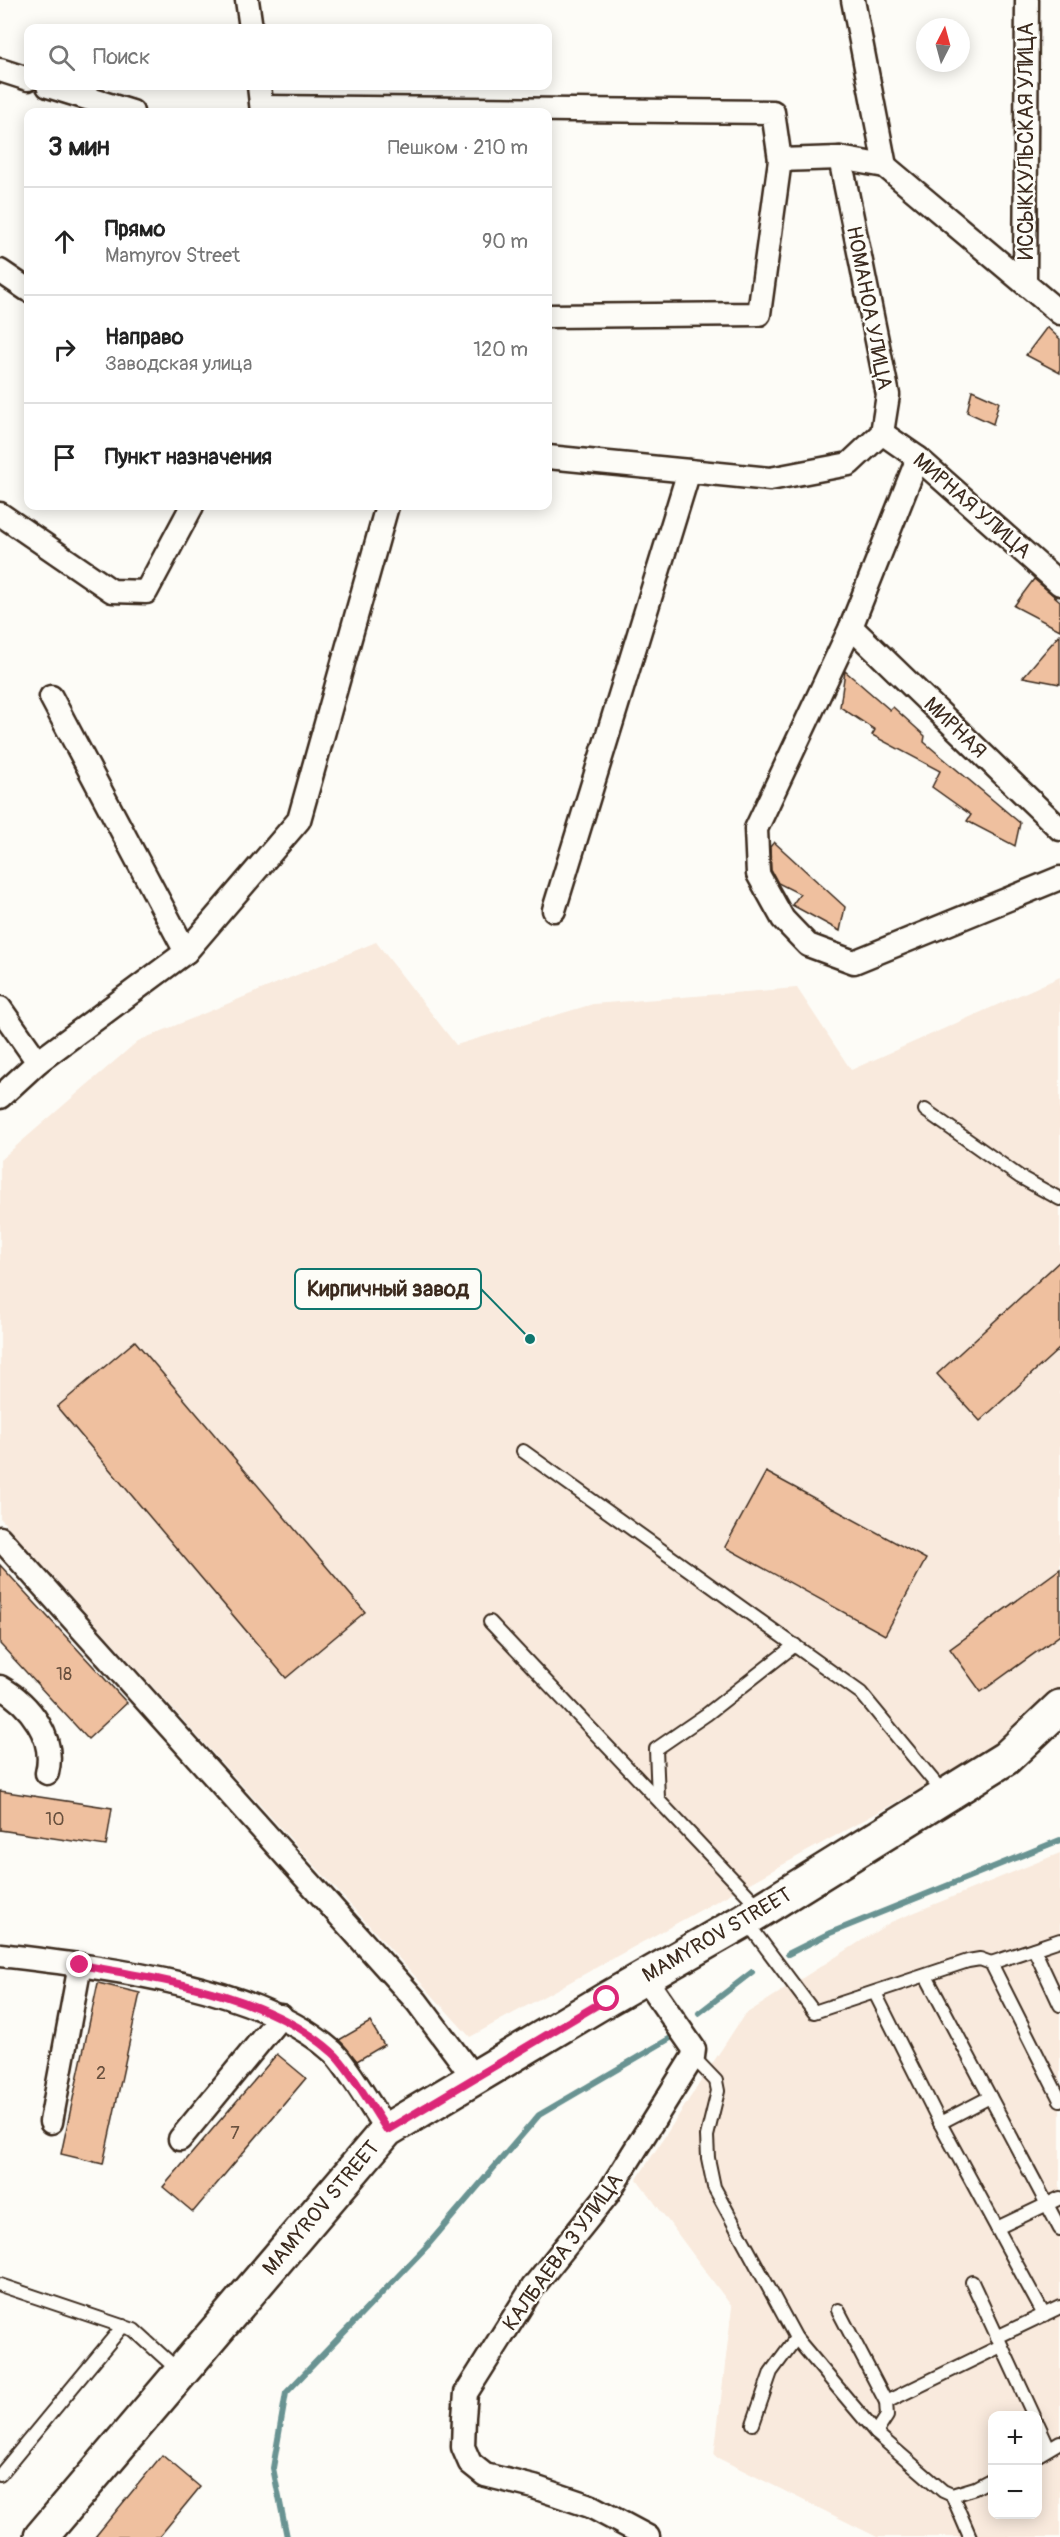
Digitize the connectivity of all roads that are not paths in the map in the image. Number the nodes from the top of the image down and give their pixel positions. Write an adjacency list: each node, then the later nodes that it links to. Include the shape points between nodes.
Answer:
1 (247, 0): 4 (street)
2 (853, 0): 12 (street)
3 (1027, 0): 14 (street, ИССЫККУЛЬСКАЯ УЛИЦА)
4 (250, 24)
5 (0, 70): 6 (street)
6 (24, 78)
7 (61, 90): 9 (street)
8 (261, 102): 11 (street, via 773,112)
9 (119, 108)
10 (840, 158): 11 (street); 12 (street); 18 (street, НОМАНОА УЛИЦА, via 888,395)
11 (780, 160): 17 (street, via 759,314)
12 (885, 166): 14 (street)
13 (0, 270): 15 (street)
14 (1025, 283): 16 (street)
15 (24, 287)
16 (1060, 313)
17 (552, 316)
18 (882, 433): 20 (street, МИРНАЯ УЛИЦА); 21 (street, via 849,464 770,479)
19 (552, 457): 21 (street)
20 (918, 458): 25 (street, МИРНАЯ УЛИЦА); 26 (street)
21 (689, 471): 30 (street)
22 (190, 510): 24 (street, via 146,592 112,591)
23 (386, 510): 31 (street, via 299,820)
24 (0, 514)
25 (1060, 584)
26 (850, 627): 28 (street, МИРНАЯ); 29 (street, via 756,829 758,874 783,919 808,945 854,962)
27 (51, 697): 31 (street)
28 (1060, 829)
29 (1060, 878)
30 (554, 909)
31 (186, 952): 33 (street)
32 (0, 1008): 33 (street)
33 (39, 1062): 34 (street)
34 (0, 1097)
35 (925, 1110): 36 (lane, via 1020,1177)
36 (1060, 1199)
37 (523, 1451): 40 (lane)
38 (0, 1538): 58 (street, via 417,2002)
39 (490, 1622): 45 (lane)
40 (795, 1646): 44 (lane, via 861,1693); 45 (lane, via 656,1749)
41 (0, 1687): 43 (street, via 42,1725 51,1758)
42 (1060, 1707): 44 (main road, MAMYROV STREET, via 1006,1758)
43 (47, 1773)
44 (945, 1796): 46 (main road, MAMYROV STREET)
45 (658, 1798): 46 (lane)
46 (753, 1915): 53 (main road, MAMYROV STREET); 54 (lane, via 810,2010 820,2012)
47 (1060, 1940): 48 (lane)
48 (1034, 1949): 50 (lane); 55 (lane)
49 (0, 1955): 51 (street)
50 (991, 1964): 52 (lane, via 980,1959 969,1961); 60 (lane)
51 (80, 1965): 56 (street, via 185,1985); 61 (street)
52 (926, 1976): 54 (lane); 59 (lane)
53 (644, 1977): 57 (street, via 694,2049); 58 (main road, MAMYROV STREET)
54 (875, 1993): 62 (lane)
55 (1060, 2005)
56 (281, 2016): 63 (street, via 334,2052); 64 (street)
57 (693, 2057): 75 (lane, via 716,2081 718,2091 707,2136 714,2187); 88 (street, КАЛБАЕВА 3 УЛИЦА, via 607,2195 533,2287 466,2393 463,2447 470,2463 484,2475 590,2506)
58 (474, 2078): 63 (main road, MAMYROV STREET)
59 (990, 2097): 62 (lane); 66 (lane)
60 (1060, 2100)
61 (51, 2122)
62 (940, 2122): 67 (lane)
63 (387, 2130): 77 (main road, MAMYROV STREET)
64 (180, 2139)
65 (1060, 2198): 66 (lane)
66 (1047, 2205): 67 (lane); 68 (lane)
67 (997, 2228): 73 (lane)
68 (1060, 2229)
69 (972, 2282): 76 (lane)
70 (0, 2285): 74 (lane)
71 (1060, 2307): 73 (lane)
72 (838, 2310): 78 (lane)
73 (1044, 2315): 76 (lane)
74 (123, 2326): 77 (lane, via 134,2330); 84 (lane)
75 (796, 2338): 80 (lane, via 771,2372); 81 (lane)
76 (999, 2341): 78 (lane); 79 (lane)
77 (181, 2373): 87 (main road, MAMYROV STREET)
78 (886, 2402): 81 (lane, via 887,2416)
79 (1032, 2411)
80 (753, 2424)
81 (876, 2433): 86 (lane)
82 (1042, 2433): 83 (lane)
83 (1049, 2448)
84 (0, 2475)
85 (988, 2482): 86 (lane)
86 (952, 2495): 89 (lane)
87 (42, 2537)
88 (648, 2537)
89 (970, 2537)

